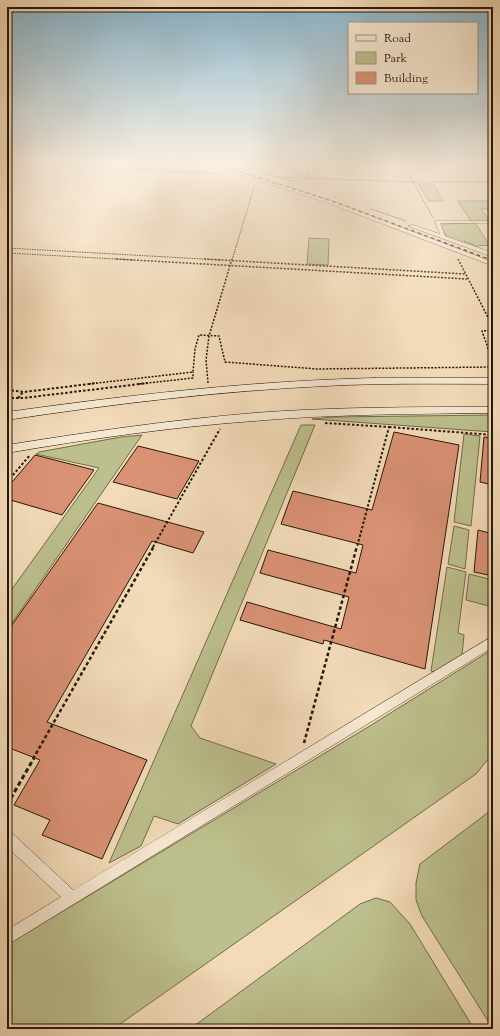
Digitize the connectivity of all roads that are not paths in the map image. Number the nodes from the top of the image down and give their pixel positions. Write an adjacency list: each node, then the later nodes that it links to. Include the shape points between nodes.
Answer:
1 (360, 213): 6 (street)
2 (378, 213): 4 (street)
3 (493, 222): 4 (street, via 437,222)
4 (443, 236): 5 (street)
5 (493, 255)
6 (493, 264)
7 (493, 381): 9 (street, via 347,382 209,390)
8 (493, 410): 10 (street, via 342,413 220,420)
9 (7, 416)
10 (7, 449)
11 (493, 641): 13 (street)
12 (7, 838): 13 (street)
13 (72, 898): 14 (street)
14 (7, 938)

